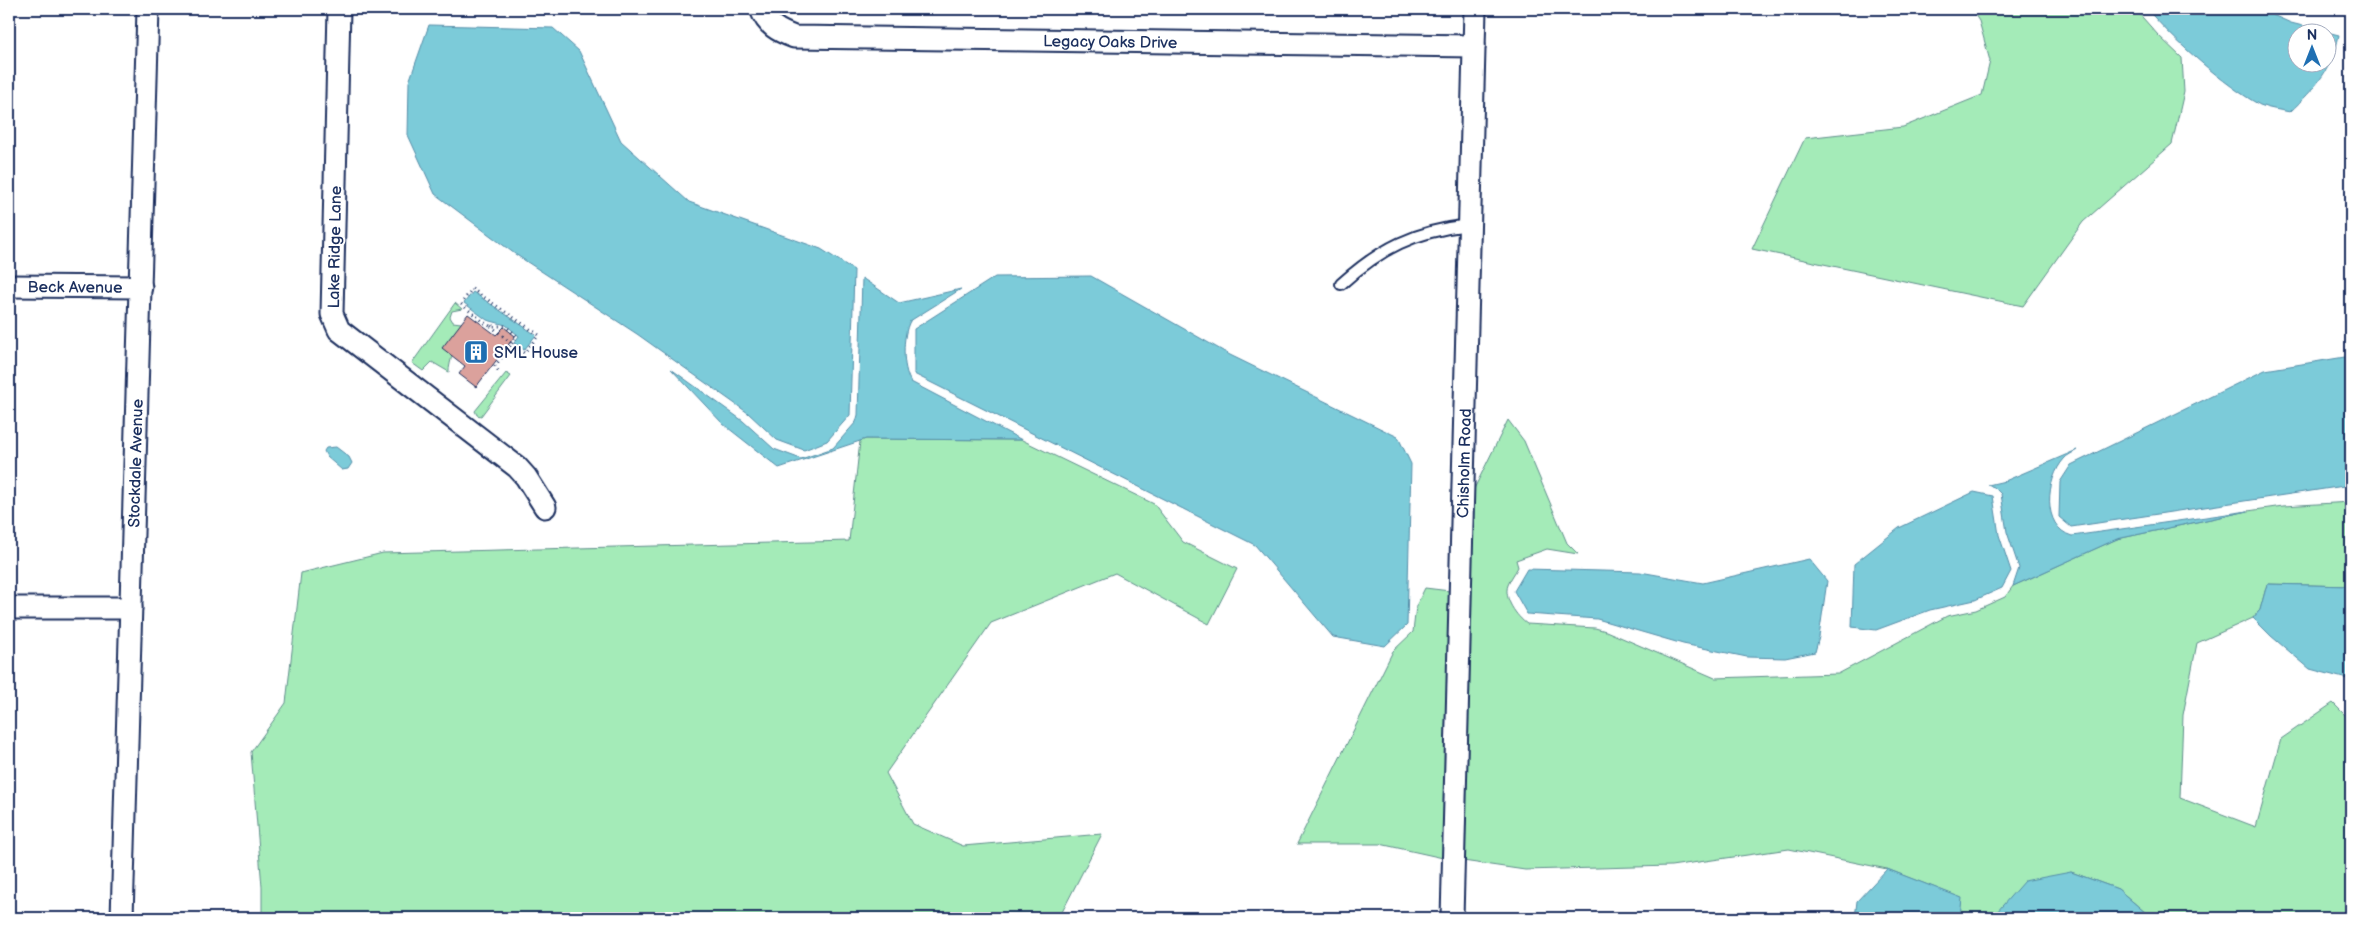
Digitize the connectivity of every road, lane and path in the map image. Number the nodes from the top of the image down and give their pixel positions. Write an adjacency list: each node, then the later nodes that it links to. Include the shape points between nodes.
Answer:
1 (148, 9): 9 (street, Stockdale Avenue)
2 (339, 9): 13 (street, Lake Ridge Lane, via 332,314 339,330 517,467)
3 (761, 9): 5 (street, Legacy Oaks Drive, via 764,18 777,31 794,37)
4 (1475, 9): 5 (street, Chisholm Road)
5 (1474, 46): 6 (street, Chisholm Road)
6 (1469, 225): 7 (lane, via 1431,231 1398,244 1363,263); 17 (street, Chisholm Road)
7 (1341, 284)
8 (9, 286): 9 (street, Beck Avenue)
9 (141, 287): 15 (street, Stockdale Avenue)
10 (490, 326): 11 (path); 11 (path, via 505,326 517,336); 11 (path, via 461,304 472,289 539,335 524,353)
11 (512, 344): 12 (path, via 495,366)
12 (499, 372)
13 (545, 507)
14 (9, 608): 15 (street)
15 (131, 608): 16 (street, Stockdale Avenue)
16 (122, 918)
17 (1452, 918)

